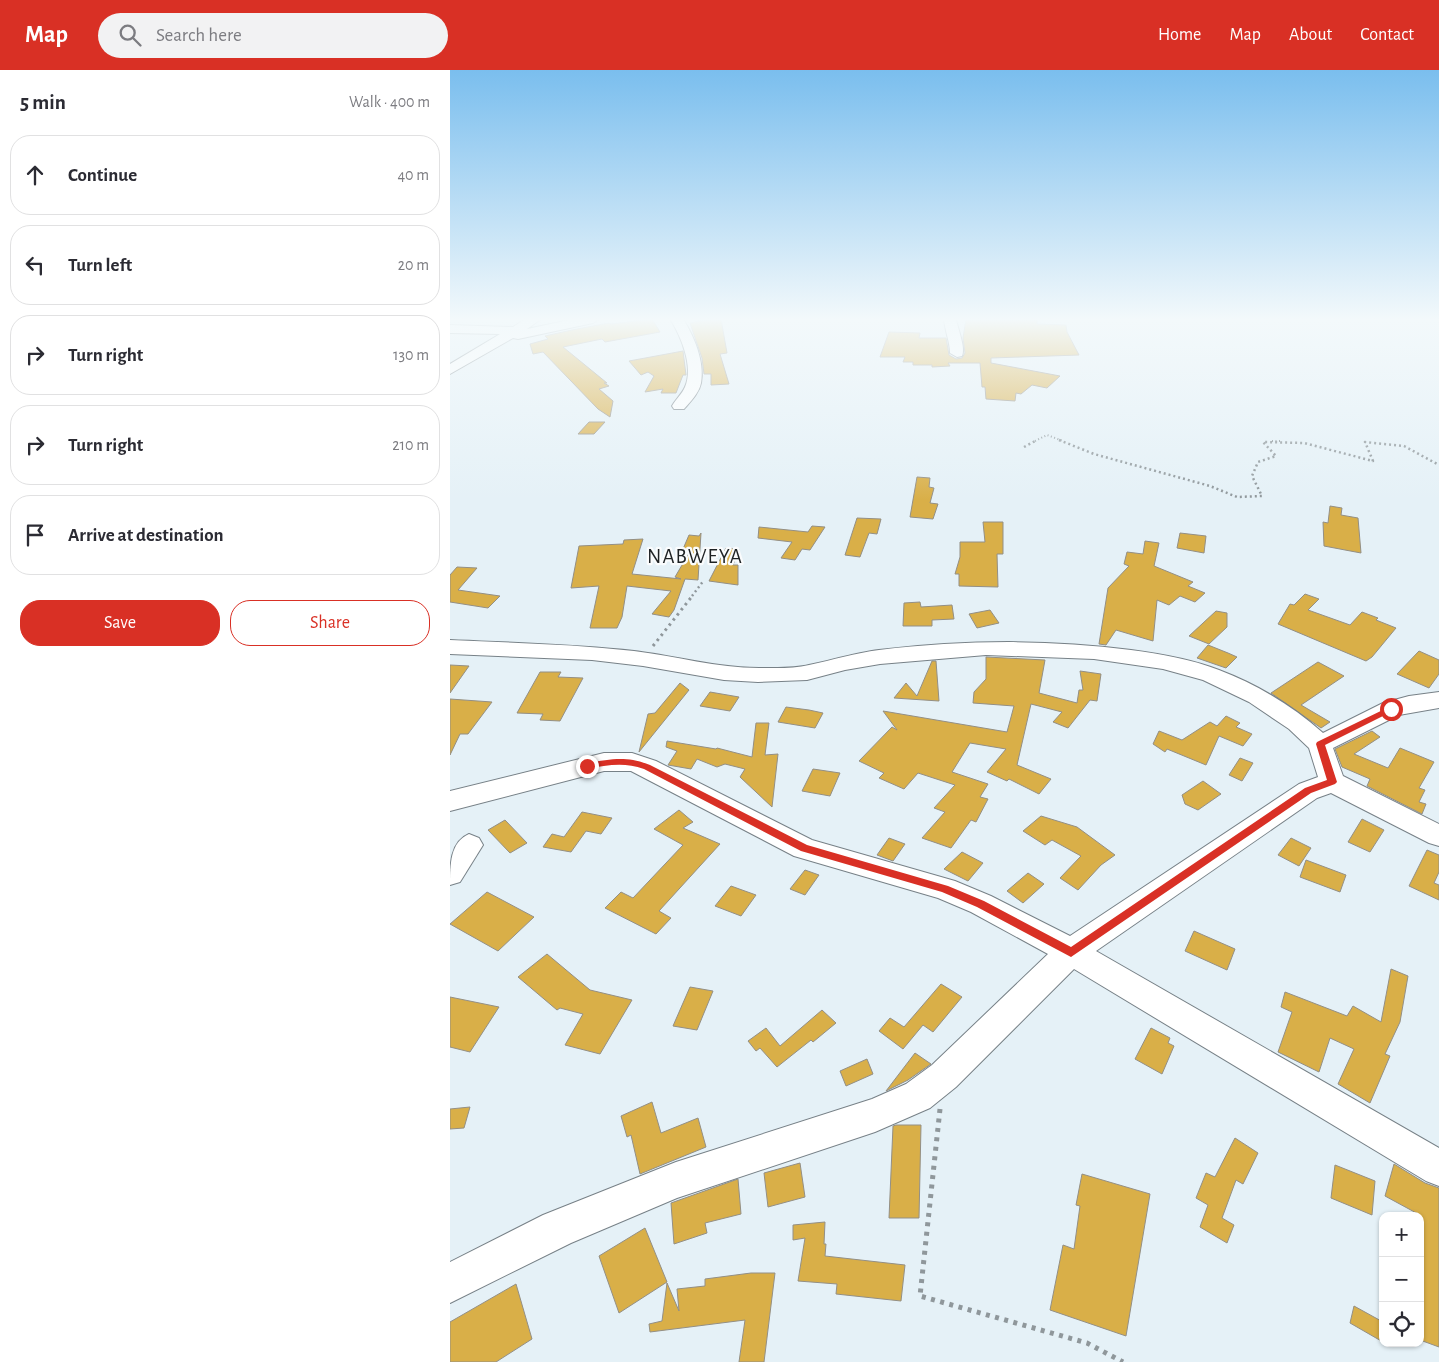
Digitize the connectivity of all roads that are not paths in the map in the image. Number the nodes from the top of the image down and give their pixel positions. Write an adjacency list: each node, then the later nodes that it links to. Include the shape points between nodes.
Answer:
1 (694, 379): 2 (street, via 693,386)
2 (679, 406)
3 (450, 647): 5 (street, via 592,653 715,672 758,675 807,673 880,657 986,648 1094,652 1165,662 1211,675 1298,722)
4 (1439, 700): 5 (street, via 1391,709)
5 (1320, 744): 6 (street)
6 (1332, 782): 8 (street); 11 (street, via 1308,791)
7 (450, 801): 11 (street, via 587,766 619,760 632,762 690,788 804,848 944,888)
8 (1439, 836)
9 (469, 845): 10 (street)
10 (450, 874)
11 (1071, 952): 12 (street); 13 (street, via 944,1076 918,1096 875,1114 676,1180 557,1229)
12 (1439, 1168)
13 (450, 1283)

